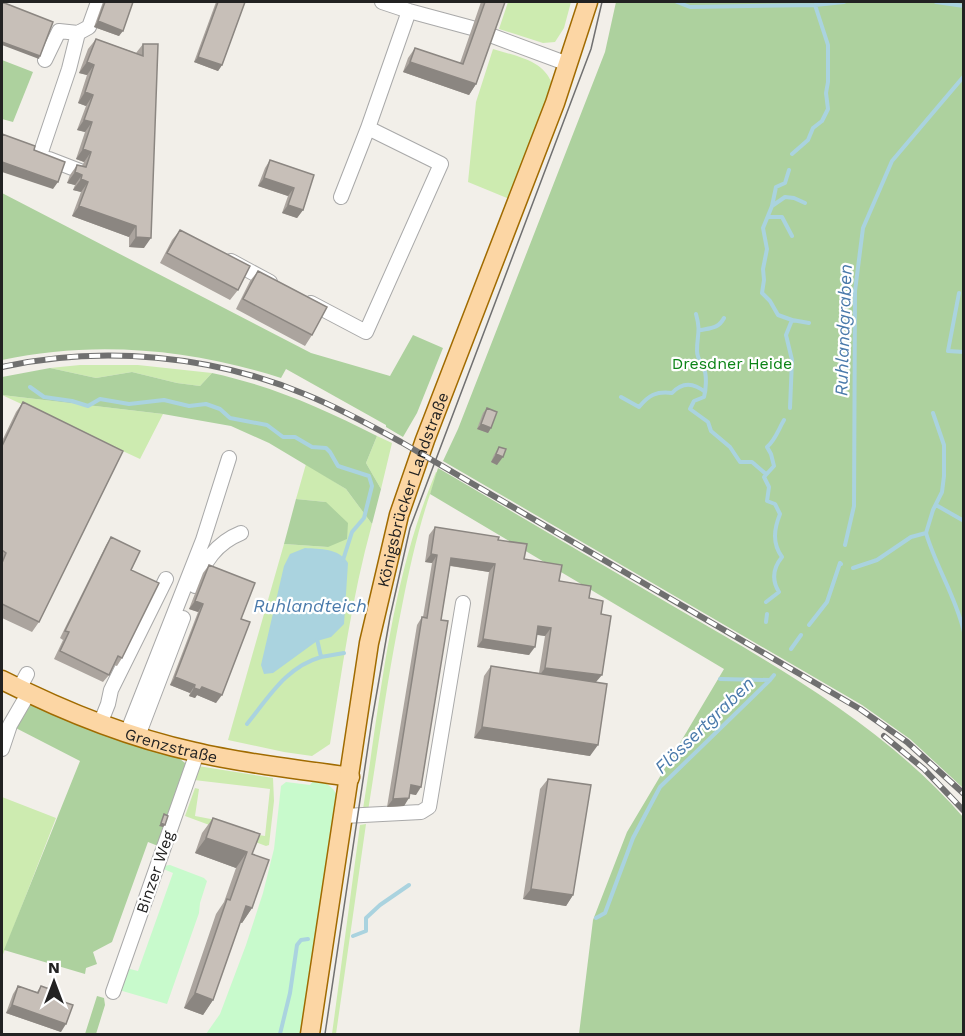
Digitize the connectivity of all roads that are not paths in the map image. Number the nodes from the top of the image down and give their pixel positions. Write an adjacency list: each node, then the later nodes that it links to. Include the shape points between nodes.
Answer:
1 (98, 2): 6 (street)
2 (382, 2): 4 (street)
3 (588, 2): 9 (main road, Königsbrücker Landstraße)
4 (409, 11): 5 (street); 10 (street)
5 (472, 28)
6 (83, 30): 8 (street, via 60,31); 11 (street, via 35,153)
7 (489, 35): 9 (street)
8 (45, 60)
9 (568, 64): 27 (main road, Königsbrücker Landstraße, via 399,515 369,643)
10 (368, 128): 12 (street); 15 (street, via 441,164 366,332)
11 (80, 171)
12 (341, 197)
13 (214, 252): 14 (street)
14 (282, 288)
15 (301, 298)
16 (229, 458): 24 (street)
17 (241, 533): 24 (street, via 228,538 211,553 200,573)
18 (166, 579): 23 (street, via 111,690)
19 (463, 603): 28 (street, via 429,807 421,812)
20 (2, 680): 21 (main road, Grenzstraße)
21 (25, 686): 22 (street); 23 (main road, Grenzstraße)
22 (6, 724): 25 (street)
23 (100, 724): 24 (main road, Grenzstraße)
24 (132, 735): 26 (main road, Grenzstraße)
25 (2, 748)
26 (197, 753): 27 (main road, Grenzstraße); 29 (street, Binzer Weg)
27 (350, 777): 28 (main road, Königsbrücker Landstraße)
28 (344, 816): 30 (main road, Königsbrücker Landstraße)
29 (113, 992)
30 (310, 1035)

